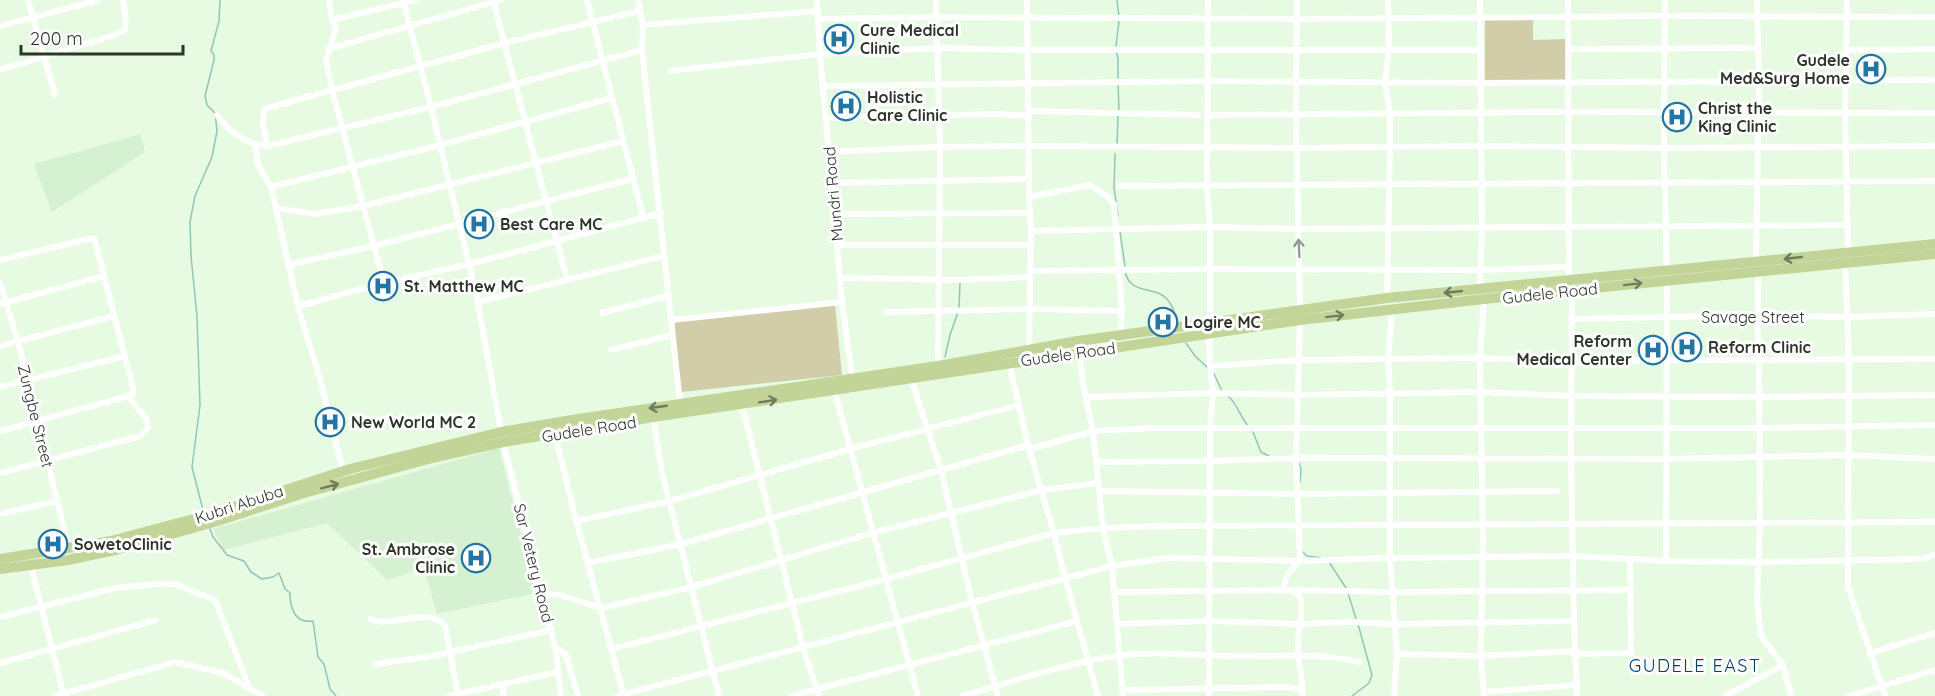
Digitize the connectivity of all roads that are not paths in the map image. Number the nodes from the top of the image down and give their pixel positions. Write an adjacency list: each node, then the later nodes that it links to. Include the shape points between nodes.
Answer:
1 (28, 0): 23 (street)
2 (99, 0): 23 (street)
3 (123, 0): 56 (street, via 125,30)
4 (329, 0): 36 (street)
5 (416, 0): 19 (street)
6 (587, 0): 37 (street)
7 (638, 0): 21 (street)
8 (818, 0): 22 (street, Mundri Road)
9 (936, 0): 26 (street)
10 (1027, 0): 27 (street)
11 (1208, 0): 31 (street)
12 (1297, 0): 34 (street)
13 (1388, 0): 35 (street)
14 (1480, 0): 28 (street)
15 (1568, 0): 29 (street)
16 (1665, 0): 24 (street)
17 (1756, 0): 32 (street)
18 (1847, 0): 25 (street)
19 (403, 1): 36 (street); 38 (street, Sar Vetery Road)
20 (496, 1): 38 (street); 41 (street)
21 (639, 11): 37 (street); 39 (street)
22 (818, 11): 33 (street, Mundri Road); 39 (street)
23 (33, 16): 40 (street); 56 (street)
24 (1666, 16): 29 (street); 32 (street); 43 (street)
25 (1846, 16): 30 (street); 32 (street); 54 (street)
26 (936, 17): 27 (street); 33 (street); 42 (street)
27 (1027, 17): 31 (street); 50 (street)
28 (1480, 17): 29 (street); 35 (street); 53 (street)
29 (1569, 17): 47 (street)
30 (1935, 17)
31 (1208, 18): 34 (street); 51 (street)
32 (1757, 18): 44 (street)
33 (819, 19): 55 (street, Mundri Road)
34 (1297, 19): 35 (street); 46 (street)
35 (1388, 19): 52 (street)
36 (332, 20): 45 (street, via 336,31)
37 (593, 22): 41 (street); 57 (street)
38 (409, 25): 45 (street); 58 (street, Sar Vetery Road)
39 (643, 25): 49 (street)
40 (0, 26)
41 (505, 43): 58 (street); 69 (street)
42 (938, 48): 50 (street); 55 (street); 70 (street)
43 (1665, 48): 44 (street); 47 (street); 64 (street)
44 (1757, 48): 61 (street)
45 (328, 49): 74 (street, via 326,60)
46 (1297, 49): 51 (street); 52 (street); 66 (street)
47 (1569, 49): 68 (street)
48 (1935, 49): 54 (street)
49 (642, 50): 57 (street); 132 (street)
50 (1029, 50): 51 (street); 71 (street)
51 (1209, 50): 63 (street)
52 (1389, 50): 53 (street); 67 (street)
53 (1480, 50): 72 (street)
54 (1846, 50): 65 (street)
55 (820, 54): 60 (street); 73 (street, Mundri Road)
56 (45, 57): 59 (street); 75 (street)
57 (603, 61): 69 (street); 76 (street)
58 (420, 66): 74 (street); 77 (street, Sar Vetery Road)
59 (0, 69)
60 (670, 71)
61 (1759, 80): 64 (street); 65 (street); 82 (street)
62 (1935, 80): 65 (street)
63 (1208, 81): 66 (street); 71 (street); 90 (street)
64 (1665, 81): 68 (street); 81 (street)
65 (1845, 81): 83 (street)
66 (1298, 82): 67 (street); 85 (street)
67 (1385, 82): 72 (street); 80 (street)
68 (1568, 82): 72 (street); 78 (street)
69 (516, 83): 77 (street); 92 (street)
70 (939, 83): 71 (street); 73 (street); 88 (street)
71 (1029, 83): 79 (street)
72 (1481, 83): 86 (street)
73 (824, 86): 91 (street, Mundri Road)
74 (332, 90): 93 (street); 97 (street, via 264,110 262,123)
75 (55, 95)
76 (612, 98): 92 (street); 94 (street)
77 (431, 106): 93 (street); 96 (street, Sar Vetery Road)
78 (1568, 112): 81 (street); 86 (street); 104 (street)
79 (1029, 113): 88 (street); 89 (street); 98 (street)
80 (1390, 113): 85 (street); 86 (street); 103 (street)
81 (1665, 113): 82 (street); 107 (street)
82 (1757, 113): 83 (street); 108 (street)
83 (1845, 113): 84 (street); 105 (street)
84 (1935, 113)
85 (1296, 114): 90 (street); 106 (street)
86 (1480, 114): 100 (street)
87 (217, 115): 95 (street, via 227,128)
88 (939, 115): 91 (street); 102 (street)
89 (1198, 115)
90 (1209, 115): 99 (street)
91 (826, 118): 109 (street, Mundri Road)
92 (526, 122): 96 (street); 110 (street)
93 (342, 128): 97 (street); 111 (street)
94 (623, 141): 110 (street); 112 (street)
95 (255, 144): 97 (street); 127 (street, via 258,165)
96 (440, 145): 111 (street); 120 (street, Sar Vetery Road)
97 (267, 146)
98 (1029, 146): 99 (street); 102 (street); 113 (street)
99 (1208, 146): 106 (street); 125 (street)
100 (1481, 146): 103 (street); 104 (street); 123 (street)
101 (1935, 146): 105 (street)
102 (940, 147): 109 (street); 114 (street)
103 (1390, 147): 106 (street); 122 (street)
104 (1569, 147): 107 (street); 124 (street)
105 (1845, 147): 108 (street); 115 (street)
106 (1298, 148): 121 (street)
107 (1665, 148): 108 (street); 117 (street)
108 (1758, 148): 118 (street)
109 (829, 152): 119 (street, Mundri Road)
110 (536, 162): 120 (street); 129 (street)
111 (353, 168): 127 (street); 130 (street)
112 (632, 179): 129 (street); 136 (street)
113 (1029, 179): 114 (street); 128 (street)
114 (939, 180): 119 (street); 135 (street)
115 (1846, 181): 116 (street); 118 (street); 138 (street)
116 (1935, 181)
117 (1665, 182): 118 (street); 124 (street); 143 (street)
118 (1758, 182): 141 (street)
119 (832, 183): 134 (street, Mundri Road)
120 (450, 184): 130 (street); 137 (street, Sar Vetery Road)
121 (1298, 184): 122 (street); 125 (street); 144 (street)
122 (1389, 184): 123 (street); 145 (street)
123 (1481, 184): 124 (street); 140 (street)
124 (1568, 184): 142 (street)
125 (1207, 185): 126 (street); 139 (street)
126 (1119, 186)
127 (271, 187): 131 (street)
128 (1029, 197): 133 (street); 146 (street, via 1090,185 1114,204)
129 (547, 201): 137 (street); 148 (street)
130 (363, 206): 131 (street, via 314,214); 153 (street)
131 (276, 208): 159 (street)
132 (661, 213): 136 (street); 155 (street)
133 (1030, 213): 135 (street); 147 (street)
134 (834, 214): 135 (street); 150 (street, Mundri Road)
135 (939, 215): 151 (street)
136 (643, 217): 148 (street)
137 (460, 223): 153 (street); 158 (street, Sar Vetery Road)
138 (1847, 225): 141 (street); 156 (street)
139 (1210, 227): 144 (street); 146 (street); 163 (street)
140 (1482, 227): 142 (street); 145 (street); 166 (street)
141 (1757, 227): 143 (street); 161 (street)
142 (1569, 228): 143 (street); 160 (street)
143 (1666, 228): 168 (street)
144 (1298, 229): 145 (street); 164 (street, one-way to 144)
145 (1388, 229): 165 (street)
146 (1116, 230): 147 (street); 162 (street)
147 (1031, 231): 152 (street)
148 (557, 240): 158 (street); 172 (street)
149 (1935, 244): 156 (highway, Gudele Road)
150 (837, 245): 151 (street); 170 (street, Mundri Road)
151 (940, 245): 152 (street); 171 (street)
152 (1031, 245): 167 (street)
153 (374, 246): 159 (street); 174 (street)
154 (1935, 254): 156 (highway, Gudele Road)
155 (663, 256): 172 (street); 177 (street)
156 (1846, 258): 161 (highway, Gudele Road); 193 (street)
157 (0, 260): 169 (street, via 93,238)
158 (470, 264): 174 (street); 179 (street, Sar Vetery Road)
159 (288, 265): 182 (street)
160 (1569, 267): 166 (street); 175 (street)
161 (1757, 267): 168 (highway, Gudele Road); 191 (street)
162 (1117, 269): 163 (street); 167 (street); 186 (street)
163 (1210, 269): 164 (street); 197 (street)
164 (1300, 270): 165 (street); 190 (street)
165 (1388, 270): 166 (street); 178 (street)
166 (1480, 270): 176 (street)
167 (1030, 274): 171 (street); 183 (street)
168 (1667, 275): 175 (highway, Gudele Road); 194 (street)
169 (104, 276): 181 (street); 192 (street)
170 (841, 278): 171 (street); 180 (street, Mundri Road)
171 (939, 279): 185 (street)
172 (567, 280): 179 (street)
173 (0, 283): 181 (street, Zungbe Street)
174 (384, 283): 182 (street)
175 (1570, 285): 176 (highway, Gudele Road); 195 (street)
176 (1482, 294): 178 (highway, Gudele Road, one-way to 178); 184 (highway, Gudele Road); 206 (street)
177 (668, 296): 188 (street); 196 (street)
178 (1387, 298): 190 (highway, Gudele Road)
179 (478, 302): 251 (street, Sar Vetery Road)
180 (842, 302): 196 (street); 219 (street, Mundri Road)
181 (3, 303): 200 (street, Zungbe Street)
182 (298, 306): 266 (street)
183 (1030, 309): 185 (street); 186 (street); 203 (street)
184 (1392, 309): 190 (highway, Gudele Road, one-way to 184); 207 (street)
185 (940, 311): 187 (street); 215 (street)
186 (1122, 311): 199 (street)
187 (887, 312)
188 (602, 313)
189 (1935, 314): 193 (street, Savage Street)
190 (1300, 315): 197 (highway, Gudele Road); 209 (street)
191 (1756, 315): 193 (street, Savage Street); 194 (street, Savage Street); 213 (street)
192 (114, 316): 200 (street); 205 (street)
193 (1847, 317): 211 (street)
194 (1667, 318): 195 (street, Savage Street); 210 (street)
195 (1572, 319): 212 (street)
196 (671, 320): 198 (street)
197 (1210, 328): 199 (highway, Gudele Road); 202 (highway, Gudele Road); 216 (street)
198 (672, 335): 204 (street); 233 (street)
199 (1120, 336): 202 (highway, Gudele Road)
200 (18, 341): 201 (street); 218 (street, Zungbe Street)
201 (0, 346)
202 (1079, 347): 203 (highway, Gudele Road); 214 (highway, Gudele Road); 231 (street)
203 (1029, 349): 215 (highway, Gudele Road)
204 (611, 350)
205 (125, 356): 218 (street); 228 (street, via 134,392)
206 (1480, 358): 207 (street); 212 (street); 222 (street)
207 (1388, 359): 209 (street); 225 (street)
208 (1935, 359): 211 (street)
209 (1298, 360): 216 (street); 224 (street)
210 (1666, 360): 212 (street); 213 (street); 230 (street)
211 (1849, 360): 213 (street); 226 (street)
212 (1571, 361): 229 (street)
213 (1759, 361): 232 (street)
214 (1009, 363): 217 (highway, Gudele Road); 235 (street)
215 (938, 366): 219 (highway, Gudele Road)
216 (1210, 366): 223 (street)
217 (911, 378): 219 (highway, Gudele Road); 247 (street)
218 (27, 379): 220 (street); 237 (street, Zungbe Street)
219 (853, 382): 221 (highway, Gudele Road); 233 (highway, Gudele Road)
220 (0, 387)
221 (834, 389): 234 (highway, Gudele Road, one-way to 221); 253 (street)
222 (1481, 392): 225 (street); 229 (street); 243 (street)
223 (1213, 393): 224 (street); 231 (street); 241 (street)
224 (1298, 394): 225 (street); 240 (street)
225 (1390, 394): 242 (street)
226 (1849, 395): 227 (street); 232 (street); 238 (street)
227 (1935, 395)
228 (128, 396): 237 (street); 262 (street, via 147,420 145,432 130,440)
229 (1572, 396): 230 (street); 244 (street)
230 (1666, 396): 232 (street); 245 (street)
231 (1086, 397): 249 (street)
232 (1759, 397): 246 (street)
233 (680, 404): 251 (highway, Gudele Road, one-way to 251)
234 (742, 405): 236 (highway, Gudele Road); 268 (street)
235 (1019, 405): 247 (street); 252 (street)
236 (653, 417): 250 (highway, Gudele Road); 280 (street)
237 (38, 420): 248 (street); 262 (street, Zungbe Street)
238 (1849, 425): 239 (street); 246 (street); 254 (street)
239 (1935, 425)
240 (1297, 427): 241 (street); 242 (street); 256 (street)
241 (1210, 428): 249 (street); 263 (street)
242 (1390, 428): 243 (street); 258 (street)
243 (1482, 428): 244 (street); 259 (street)
244 (1573, 428): 245 (street); 257 (street)
245 (1667, 428): 246 (street); 260 (street)
246 (1760, 428): 255 (street)
247 (927, 429): 253 (street); 265 (street)
248 (0, 431)
249 (1093, 431): 252 (street); 264 (street)
250 (555, 434): 251 (highway, Gudele Road); 285 (street)
251 (502, 437): 266 (highway, Gudele Road); 284 (highway, Gudele Road, one-way to 251); 328 (street, Sar Vetery Road)
252 (1029, 447): 265 (street); 271 (street)
253 (850, 449): 268 (street); 275 (street)
254 (1847, 455): 255 (street); 261 (street); 287 (street)
255 (1759, 457): 260 (street); 289 (street)
256 (1296, 458): 258 (street); 263 (street); 278 (street)
257 (1571, 458): 259 (street); 260 (street); 292 (street)
258 (1389, 459): 259 (street); 274 (street)
259 (1481, 459): 277 (street)
260 (1666, 459): 293 (street)
261 (1935, 459)
262 (48, 460): 267 (street); 279 (street, Zungbe Street)
263 (1211, 461): 264 (street); 276 (street)
264 (1096, 462): 269 (street)
265 (941, 470): 275 (street); 282 (street)
266 (343, 471): 270 (highway, Gudele Road)
267 (0, 473)
268 (760, 475): 280 (street); 283 (street)
269 (1098, 483): 271 (street); 273 (street)
270 (290, 488): 284 (highway, Kubri Abuba)
271 (1041, 490): 282 (street); 298 (street)
272 (1557, 491): 277 (street)
273 (1099, 492): 276 (street); 296 (street)
274 (1389, 492): 277 (street); 278 (street); 291 (street)
275 (862, 493): 283 (street); 297 (street)
276 (1211, 493): 278 (street); 294 (street)
277 (1481, 493): 288 (street)
278 (1297, 494): 295 (street)
279 (57, 501): 281 (street); 300 (street, Zungbe Street)
280 (670, 501): 285 (street); 299 (street)
281 (0, 514)
282 (950, 514): 297 (street); 304 (street)
283 (770, 517): 299 (street); 308 (street)
284 (213, 518): 290 (highway, Kubri Abuba)
285 (577, 521): 314 (street)
286 (1935, 522): 287 (street)
287 (1848, 523): 289 (street); 310 (street)
288 (1482, 524): 291 (street); 292 (street); 302 (street)
289 (1760, 524): 293 (street); 313 (street)
290 (188, 525): 300 (highway); 315 (highway, via 115,550)
291 (1390, 525): 295 (street); 306 (street)
292 (1572, 525): 293 (street); 303 (street)
293 (1666, 525): 312 (street)
294 (1210, 526): 295 (street); 296 (street); 305 (street)
295 (1298, 526): 311 (street)
296 (1103, 528): 298 (street); 316 (street)
297 (872, 533): 308 (street); 319 (street)
298 (1054, 533): 304 (street); 318 (street)
299 (681, 544): 314 (street); 320 (street)
300 (69, 549): 307 (highway)
301 (1935, 554): 310 (street, via 1923,559)
302 (1482, 556): 303 (street); 306 (street); 325 (street)
303 (1573, 556): 309 (street); 322 (street)
304 (962, 558): 319 (street); 329 (street)
305 (1209, 558): 311 (street); 316 (street, via 1167,558); 324 (street)
306 (1390, 558): 311 (street); 327 (street)
307 (0, 559)
308 (781, 559): 320 (street); 330 (street)
309 (1630, 559): 312 (street); 323 (street)
310 (1849, 560): 313 (street); 354 (street, via 1848,587)
311 (1299, 561): 321 (street, via 1287,575)
312 (1666, 561): 313 (street)
313 (1758, 562): 365 (street, via 1761,634)
314 (588, 563): 332 (street)
315 (31, 566): 317 (highway); 331 (street)
316 (1112, 566): 318 (street); 326 (street)
317 (0, 569)
318 (1065, 578): 329 (street); 336 (street)
319 (886, 579): 330 (street); 339 (street)
320 (692, 587): 332 (street); 344 (street)
321 (1287, 590): 324 (street); 327 (street); 342 (street, via 1300,598)
322 (1573, 590): 323 (street); 325 (street); 338 (street)
323 (1629, 590): 353 (street, via 1631,653)
324 (1210, 591): 326 (street); 337 (street)
325 (1482, 591): 327 (street); 340 (street)
326 (1114, 592): 341 (street)
327 (1391, 592): 343 (street)
328 (543, 593): 332 (street); 345 (street, Sar Vetery Road)
329 (972, 602): 339 (street); 347 (street)
330 (792, 603): 344 (street); 348 (street)
331 (42, 607): 333 (street); 351 (street); 371 (street, via 116,588 158,584 175,584 204,595 215,600)
332 (601, 608): 350 (street)
333 (0, 617)
334 (370, 619): 352 (street, via 387,623 425,616 440,620)
335 (156, 620): 351 (street)
336 (1077, 621): 347 (street); 360 (street)
337 (1210, 621): 341 (street); 342 (street); 358 (street)
338 (1574, 621): 340 (street); 353 (street)
339 (897, 622): 348 (street); 364 (street)
340 (1482, 623): 343 (street); 357 (street)
341 (1117, 624): 356 (street)
342 (1299, 624): 343 (street); 359 (street)
343 (1394, 624): 355 (street)
344 (700, 627): 350 (street); 367 (street)
345 (551, 630): 349 (street, Sar Vetery Road); 352 (street)
346 (1935, 633): 354 (street)
347 (984, 646): 364 (street); 372 (street)
348 (803, 647): 367 (street); 374 (street)
349 (555, 648): 368 (street, Sar Vetery Road); 387 (street, via 566,655)
350 (612, 648): 381 (street)
351 (52, 650): 362 (street); 380 (street)
352 (450, 652): 363 (street); 378 (street)
353 (1572, 652): 357 (street); 370 (street)
354 (1870, 653): 373 (street)
355 (1397, 654): 357 (street); 394 (street)
356 (1119, 655): 358 (street); 360 (street); 376 (street)
357 (1481, 656): 379 (street)
358 (1209, 657): 359 (street); 375 (street)
359 (1298, 657): 361 (street, via 1337,657); 377 (street)
360 (1088, 661): 372 (street); 393 (street)
361 (1359, 662)
362 (0, 663)
363 (376, 664)
364 (909, 665): 374 (street); 390 (street)
365 (1783, 665): 396 (street); 397 (street)
366 (1935, 670): 373 (street)
367 (712, 671): 381 (street); 388 (street)
368 (558, 672): 369 (street); 386 (street, Sar Vetery Road)
369 (502, 684): 378 (street); 385 (street)
370 (1577, 685): 379 (street); 395 (street)
371 (249, 687): 380 (street, via 223,673 175,662); 383 (street)
372 (996, 687): 391 (street); 392 (street)
373 (1882, 687): 398 (street); 399 (street)
374 (818, 692): 389 (street)
375 (1209, 692): 376 (street, via 1168,688); 377 (street, via 1287,687)
376 (1123, 693)
377 (1303, 693)
378 (458, 694): 384 (street)
379 (1484, 694)
380 (64, 695): 382 (street)
381 (621, 695)
382 (56, 696)
383 (263, 696)
384 (449, 696)
385 (504, 696)
386 (561, 696)
387 (578, 696)
388 (719, 696)
389 (790, 696)
390 (918, 696)
391 (962, 696)
392 (998, 696)
393 (1098, 696)
394 (1394, 696)
395 (1577, 696)
396 (1725, 696)
397 (1791, 696)
398 (1849, 696)
399 (1885, 696)

